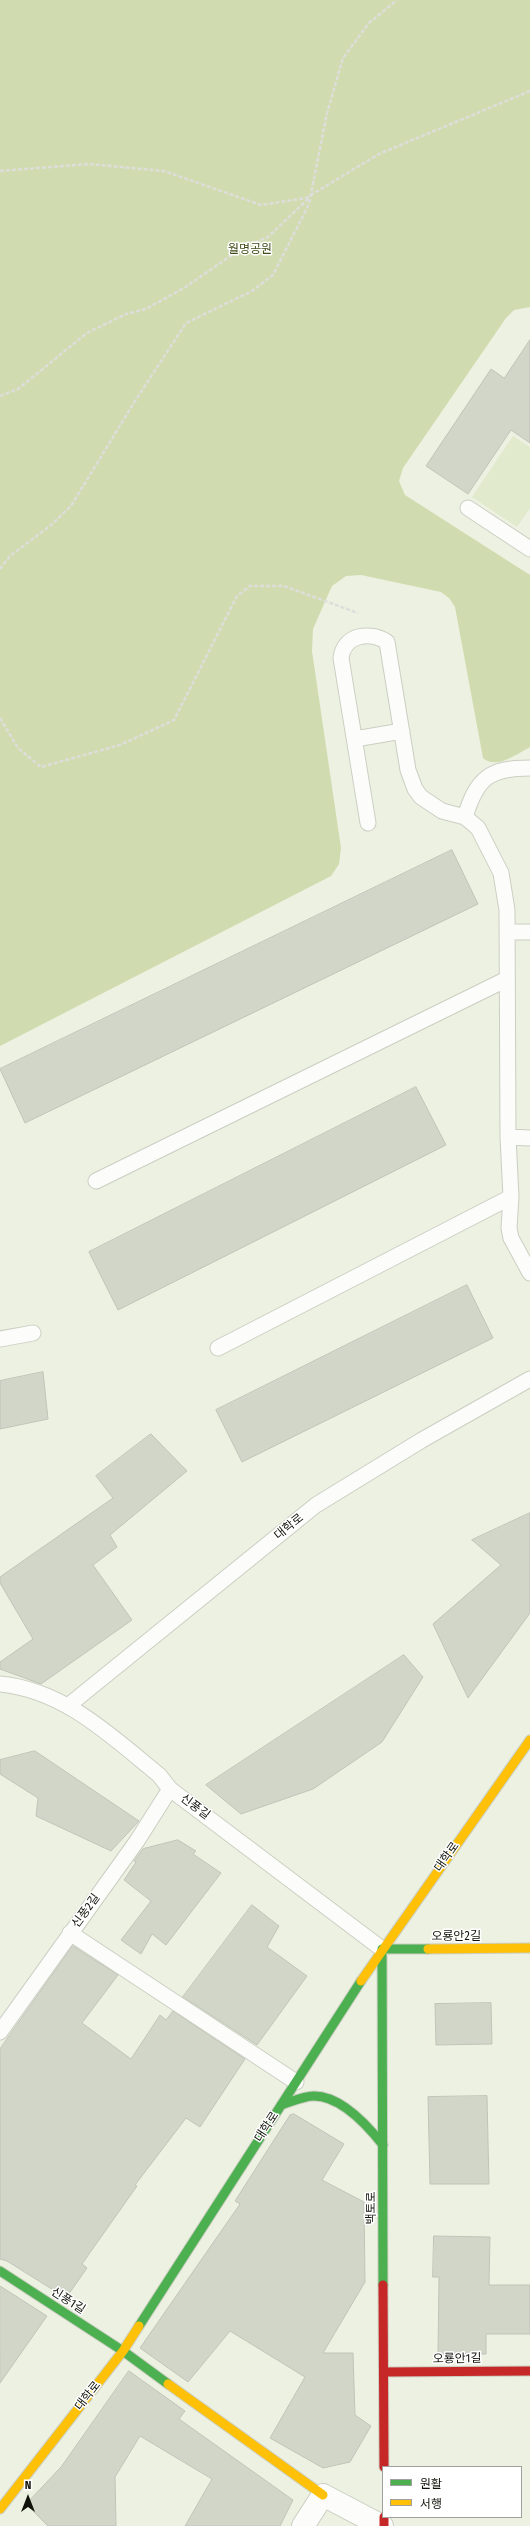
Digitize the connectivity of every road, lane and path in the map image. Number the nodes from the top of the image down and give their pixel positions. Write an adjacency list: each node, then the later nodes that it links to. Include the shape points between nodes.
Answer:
1 (397, 0): 4 (path, via 369,23 343,58 327,113)
2 (530, 91): 4 (path, via 380,154)
3 (0, 171): 4 (path, via 89,164 164,170 261,205 306,198)
4 (312, 194): 5 (path, via 268,237 242,248 184,288 146,309 126,314 87,333 18,389); 8 (path, via 273,275 252,291 186,324 71,506 51,525 10,556)
5 (0, 396)
6 (468, 508): 7 (lane)
7 (529, 546)
8 (0, 569)
9 (364, 615): 10 (path, via 284,586 250,586 237,596 174,720 120,745 41,767 18,748)
10 (0, 718)
11 (402, 731): 12 (lane); 12 (lane, via 387,642 378,636 365,635 355,637 342,650); 14 (lane, via 408,770 415,789 421,797 442,811)
12 (355, 739): 15 (lane)
13 (530, 768): 14 (lane, via 509,768 489,775 474,792)
14 (465, 817): 16 (lane, via 478,828 501,873 507,910)
15 (368, 823)
16 (507, 932): 17 (lane); 18 (lane)
17 (530, 932)
18 (507, 979): 19 (lane); 21 (lane)
19 (508, 1137): 20 (lane); 22 (lane)
20 (530, 1138)
21 (96, 1181)
22 (511, 1197): 23 (lane, via 508,1228); 26 (lane)
23 (530, 1273)
24 (34, 1333): 25 (lane)
25 (0, 1339)
26 (218, 1348)
27 (530, 1379): 29 (lane, 대학로, via 422,1440 316,1505)
28 (0, 1684): 29 (lane, 신풍길, via 38,1691)
29 (69, 1705): 31 (lane, 신풍길, via 159,1775)
30 (530, 1740): 34 (street, 대학로)
31 (170, 1788): 32 (lane, 신풍2길, via 137,1841); 34 (lane, 신풍길)
32 (70, 1933): 35 (lane, 신풍2길); 36 (lane)
33 (530, 1948): 34 (street, 오룡안2길)
34 (382, 1949): 36 (street, 대학로); 38 (street, 백토로)
35 (0, 2032)
36 (296, 2082): 37 (street, 대학로)
37 (281, 2105): 38 (street, via 316,2096 342,2108 370,2128); 40 (street, 대학로)
38 (383, 2145): 42 (street, 백토로)
39 (0, 2271): 40 (street, 신풍1길)
40 (123, 2351): 44 (street, 신풍1길); 45 (street, 대학로)
41 (530, 2371): 42 (street, 오룡안1길)
42 (385, 2372): 43 (street, 백토로)
43 (384, 2466)
44 (323, 2495): 46 (street); 47 (street)
45 (0, 2509)
46 (303, 2526)
47 (383, 2526)

